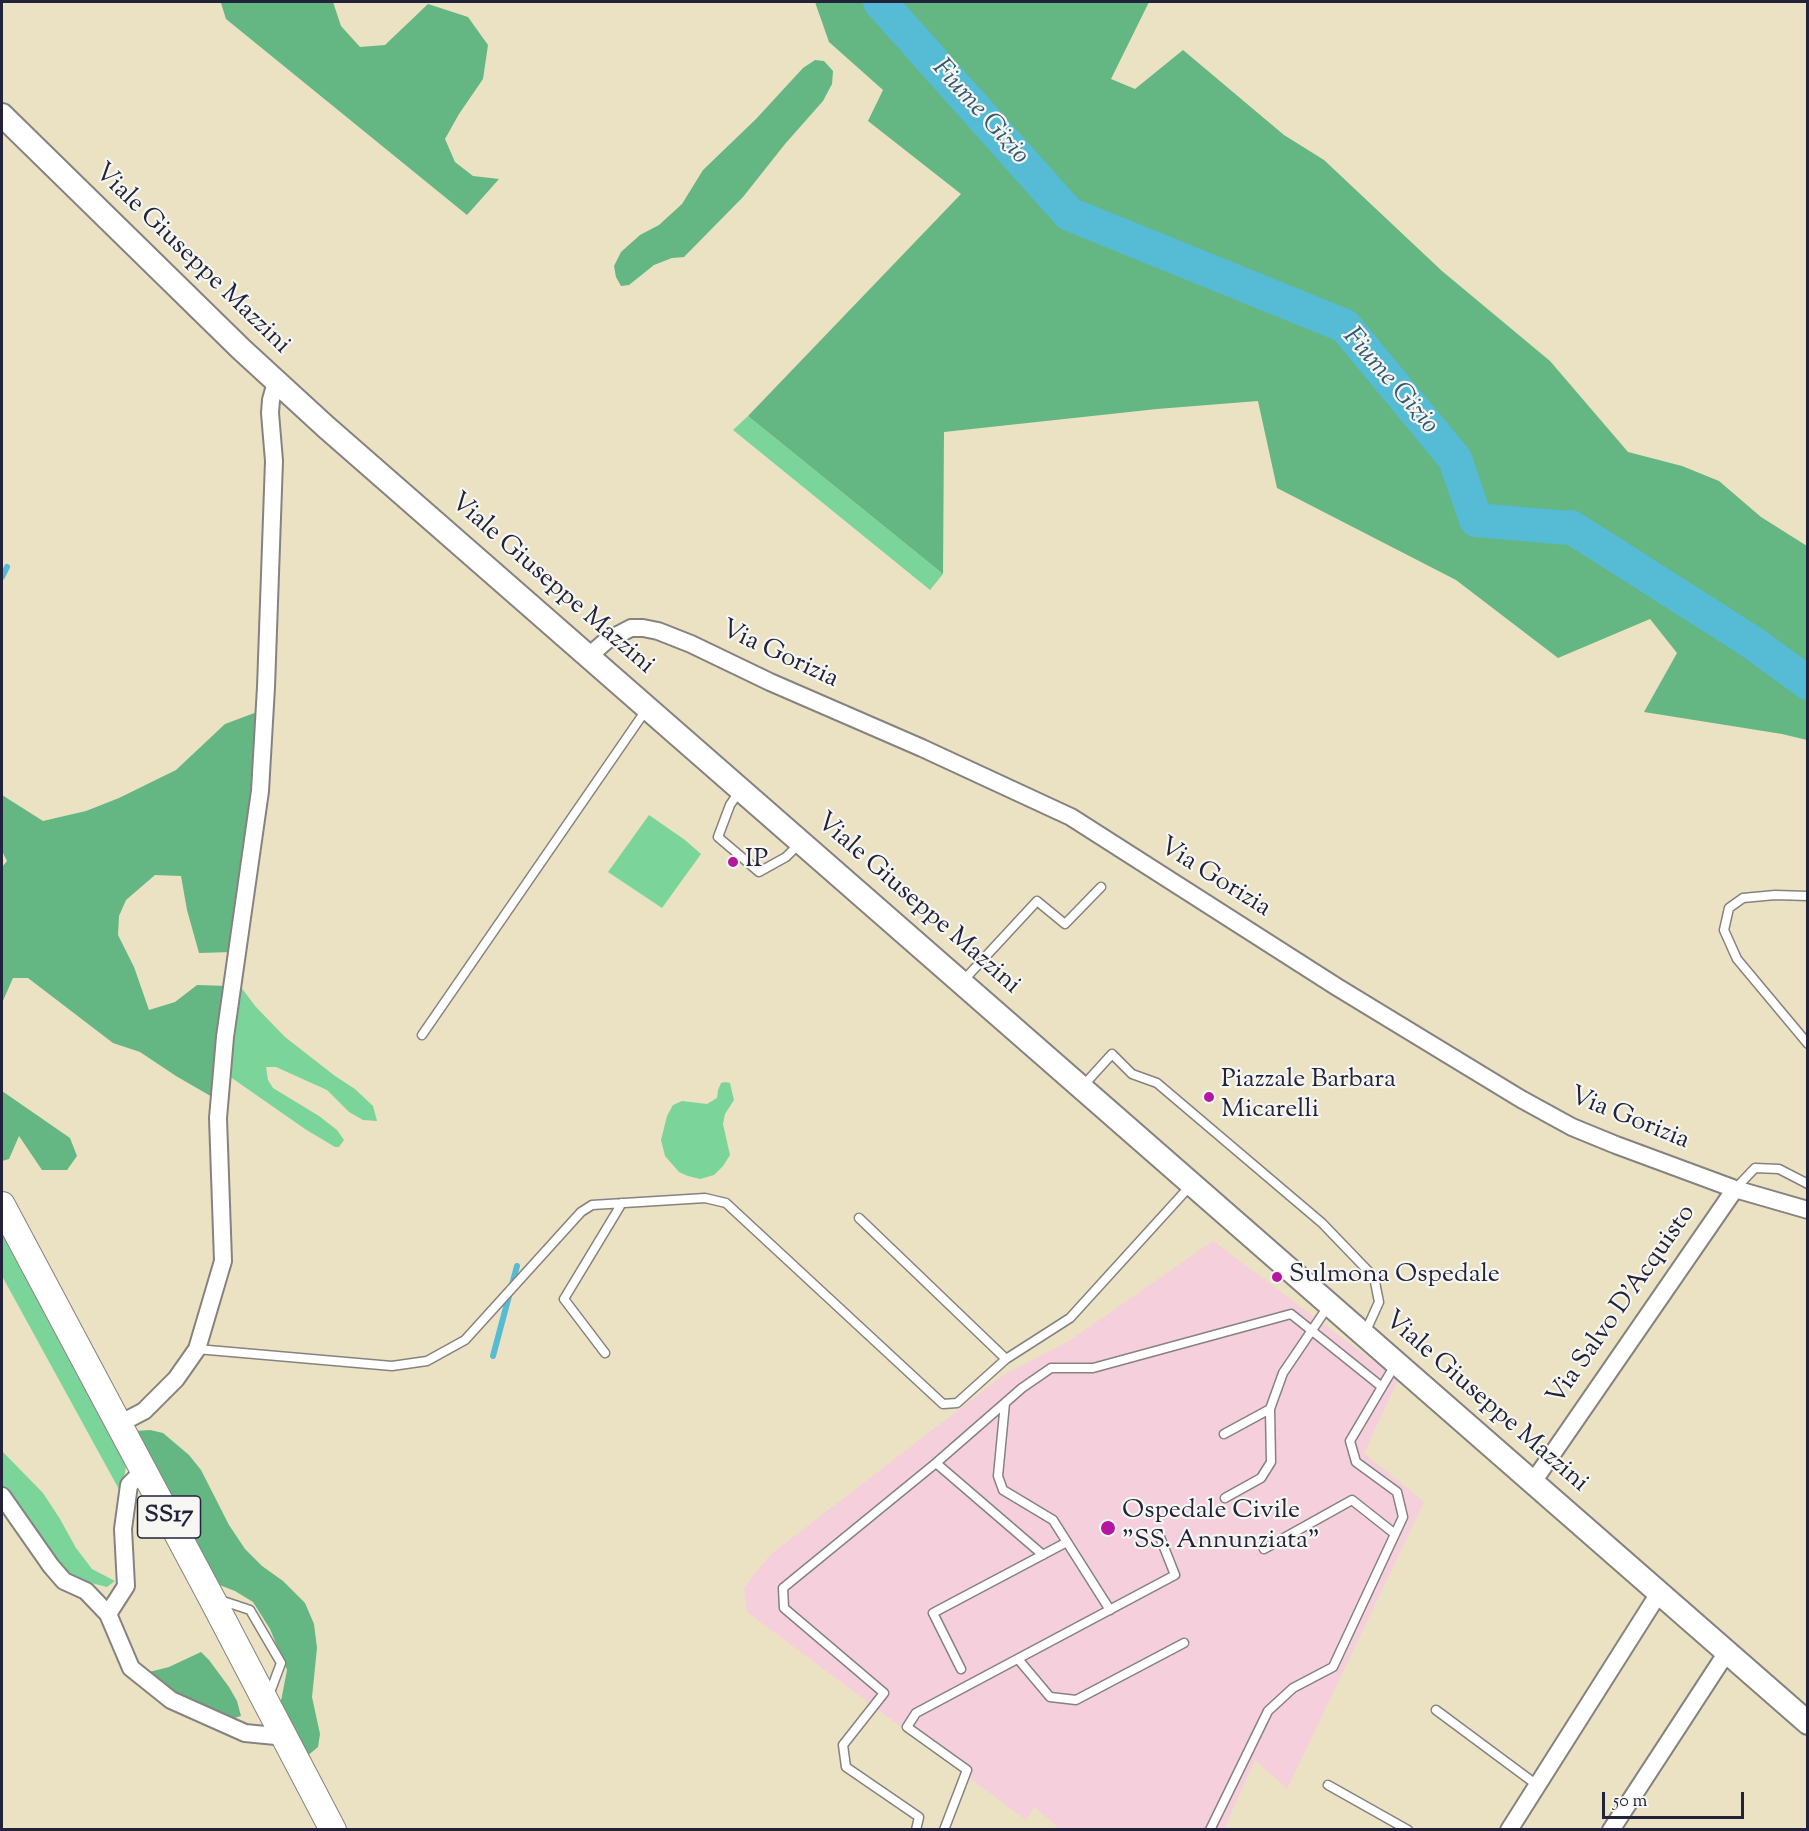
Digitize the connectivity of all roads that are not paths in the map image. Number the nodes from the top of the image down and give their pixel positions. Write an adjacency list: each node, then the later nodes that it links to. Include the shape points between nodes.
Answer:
1 (2, 115): 2 (main road, Viale Giuseppe Mazzini)
2 (276, 382): 3 (main road, Viale Giuseppe Mazzini); 23 (street, via 270,413 274,461 260,791 225,1037 218,1118 223,1261)
3 (589, 656): 4 (main road, Viale Giuseppe Mazzini); 15 (street, Via Gorizia, via 606,641 631,628 672,636 1071,817 1529,1104 1572,1127)
4 (648, 707): 5 (main road, Viale Giuseppe Mazzini); 10 (lane)
5 (742, 789): 6 (main road, Viale Giuseppe Mazzini); 6 (lane, via 730,805 718,837 759,872 786,857)
6 (801, 842): 9 (main road, Viale Giuseppe Mazzini)
7 (1101, 887): 9 (lane, via 1065,924 1037,901)
8 (1808, 896): 11 (lane, via 1743,898 1730,908 1724,930 1737,958)
9 (962, 982): 12 (main road, Viale Giuseppe Mazzini)
10 (422, 1035)
11 (1808, 1044)
12 (1082, 1087): 13 (main road, Viale Giuseppe Mazzini); 22 (lane, via 1112,1054 1132,1074 1157,1083 1322,1223 1374,1277 1379,1302)
13 (1192, 1184): 20 (main road, Viale Giuseppe Mazzini); 25 (lane, via 1070,1318)
14 (1808, 1184): 15 (lane, via 1779,1169 1755,1168)
15 (1735, 1189): 18 (street, Via Gorizia); 34 (street, Via Salvo D'Acquisto)
16 (622, 1203): 23 (lane, via 592,1205 581,1212 465,1340 427,1361 380,1366); 24 (lane, via 564,1299); 25 (lane, via 705,1198 726,1203 943,1404 957,1402)
17 (2, 1205): 30 (main road, SS17)
18 (1808, 1209)
19 (859, 1218): 25 (lane)
20 (1329, 1304): 21 (lane); 22 (main road, Viale Giuseppe Mazzini)
21 (1312, 1331): 27 (lane); 28 (lane, via 1291,1314 1093,1368 1051,1368); 29 (lane, via 1283,1373)
22 (1364, 1334): 26 (main road, Viale Giuseppe Mazzini)
23 (197, 1349): 30 (street, via 176,1379 144,1411)
24 (605, 1353)
25 (1006, 1359)
26 (1397, 1363): 27 (lane); 34 (main road, Viale Giuseppe Mazzini)
27 (1382, 1387): 37 (lane, via 1350,1440 1356,1462 1397,1492 1403,1517)
28 (1005, 1403): 32 (lane); 39 (lane, via 998,1476 1003,1490 1053,1520)
29 (1270, 1409): 31 (lane); 36 (lane, via 1271,1462 1261,1478)
30 (119, 1424): 33 (main road, SS17)
31 (1224, 1434)
32 (936, 1463): 41 (lane); 55 (lane, via 783,1588 784,1608 884,1693 843,1744 846,1767 919,1817)
33 (144, 1470): 44 (street, via 129,1485 123,1529 126,1586); 51 (main road, SS17)
34 (1533, 1482): 42 (main road, Viale Giuseppe Mazzini)
35 (2, 1496): 44 (street, via 64,1581 86,1591)
36 (1225, 1498)
37 (1395, 1534): 40 (lane, via 1352,1500); 57 (lane, via 1333,1667 1293,1688 1268,1711)
38 (1160, 1537): 43 (lane, via 1175,1575)
39 (1067, 1542): 41 (lane); 43 (lane)
40 (1264, 1549)
41 (1043, 1555): 48 (lane, via 933,1613)
42 (1659, 1593): 46 (main road, Viale Giuseppe Mazzini); 53 (street)
43 (1110, 1610): 47 (lane)
44 (108, 1614): 51 (street, via 130,1668 171,1700 245,1733)
45 (1185, 1643): 47 (lane, via 1076,1700 1050,1697)
46 (1727, 1652): 50 (main road, Viale Giuseppe Mazzini); 60 (street)
47 (1018, 1659): 56 (lane, via 916,1713 908,1727 967,1770)
48 (961, 1669)
49 (1436, 1710): 53 (lane)
50 (1808, 1723)
51 (286, 1737): 54 (main road, SS17)
52 (1328, 1785): 58 (lane)
53 (1537, 1785): 59 (street)
54 (333, 1830)
55 (916, 1830)
56 (944, 1830)
57 (1210, 1830)
58 (1408, 1830)
59 (1509, 1830)
60 (1611, 1830)

